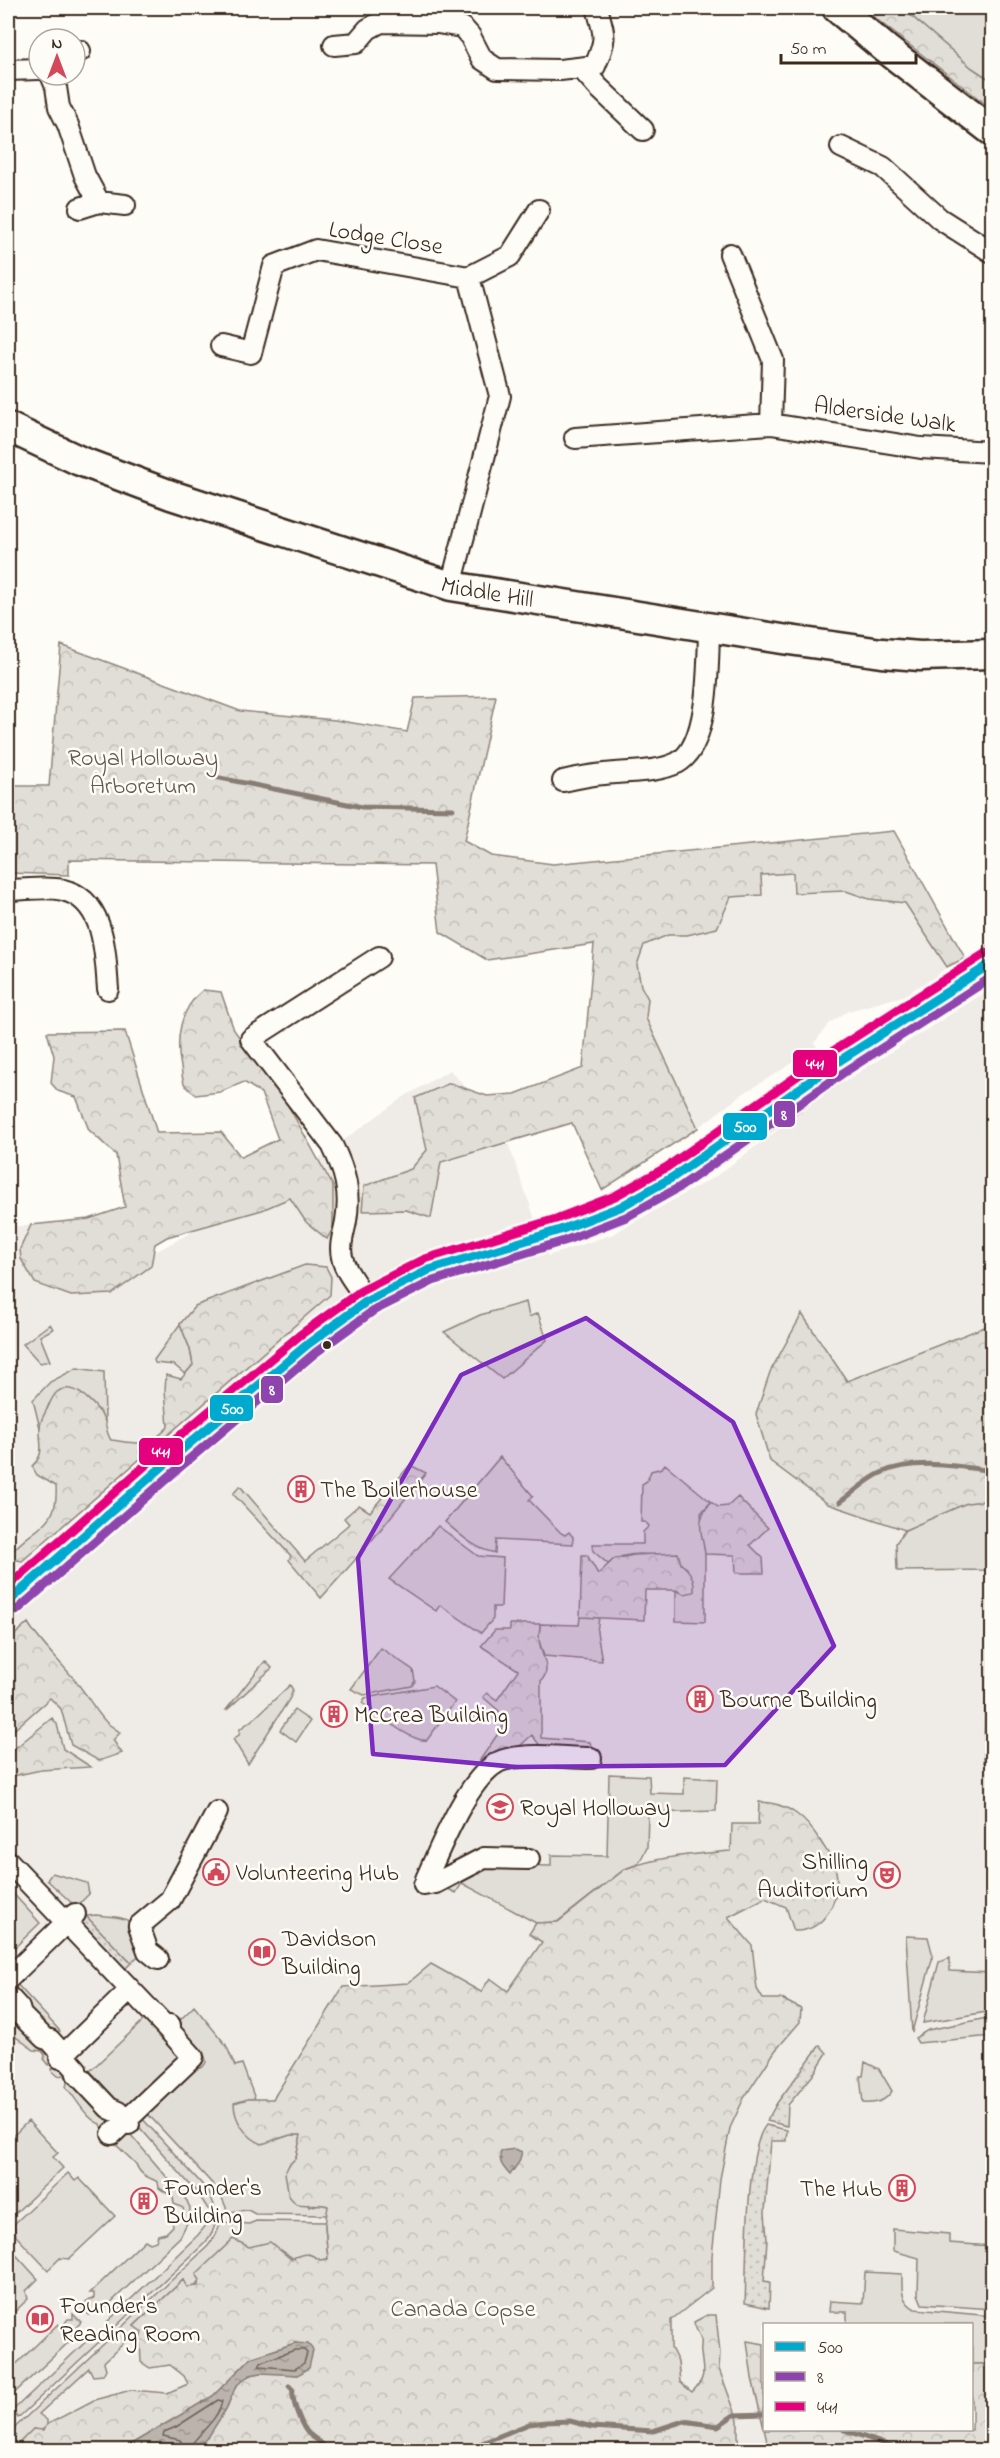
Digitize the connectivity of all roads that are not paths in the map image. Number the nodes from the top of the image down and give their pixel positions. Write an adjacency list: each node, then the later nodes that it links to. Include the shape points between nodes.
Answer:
1 (597, 8): 4 (street, via 604,43 595,66)
2 (837, 8): 9 (street)
3 (334, 45): 4 (street, via 356,43 368,29 381,22 436,23 462,27 482,59 497,69)
4 (581, 68): 8 (street)
5 (27, 69): 6 (street)
6 (8, 70)
7 (54, 87): 11 (street, via 85,176 90,205)
8 (644, 130)
9 (993, 131)
10 (841, 147): 13 (street, via 884,167 940,219)
11 (125, 205)
12 (539, 210): 15 (street, Lodge Close, via 510,256)
13 (993, 252)
14 (730, 254): 17 (street, via 772,360)
15 (469, 277): 16 (street, Lodge Close, via 316,250 274,266 250,353); 21 (street, Lodge Close, via 500,396)
16 (220, 346)
17 (771, 424): 19 (street, Alderside Walk); 20 (street, Alderside Walk, via 921,448)
18 (8, 427): 21 (street, Middle Hill, via 80,461 171,495)
19 (575, 438)
20 (993, 452)
21 (451, 586): 22 (street, Middle Hill)
22 (709, 628): 23 (street, Middle Hill, via 882,653); 24 (street, via 704,707 699,734 690,752 677,763 653,769)
23 (993, 654)
24 (562, 781)
25 (8, 890): 28 (street, via 62,889 86,904 102,935)
26 (379, 957): 29 (street, via 251,1039 342,1164 348,1183 348,1206 341,1257)
27 (993, 963): 29 (main road, via 836,1063 673,1177 620,1207 561,1230 429,1270)
28 (108, 989)
29 (368, 1301): 30 (main road, via 281,1367)
30 (8, 1602)
31 (591, 1758): 33 (street, via 507,1758 489,1767 455,1815 425,1882 436,1883 484,1858)
32 (217, 1812): 34 (street)
33 (529, 1859)
34 (190, 1862): 36 (street); 38 (street, via 170,1900 145,1916 148,1951)
35 (8, 1863): 37 (street)
36 (171, 1867)
37 (71, 1918): 39 (street); 40 (street)
38 (158, 1959)
39 (8, 1979)
40 (130, 1990): 42 (street); 42 (street, via 169,2026 193,2057 123,2127 118,2112 109,2108)
41 (8, 1996): 42 (street)
42 (61, 2056)

